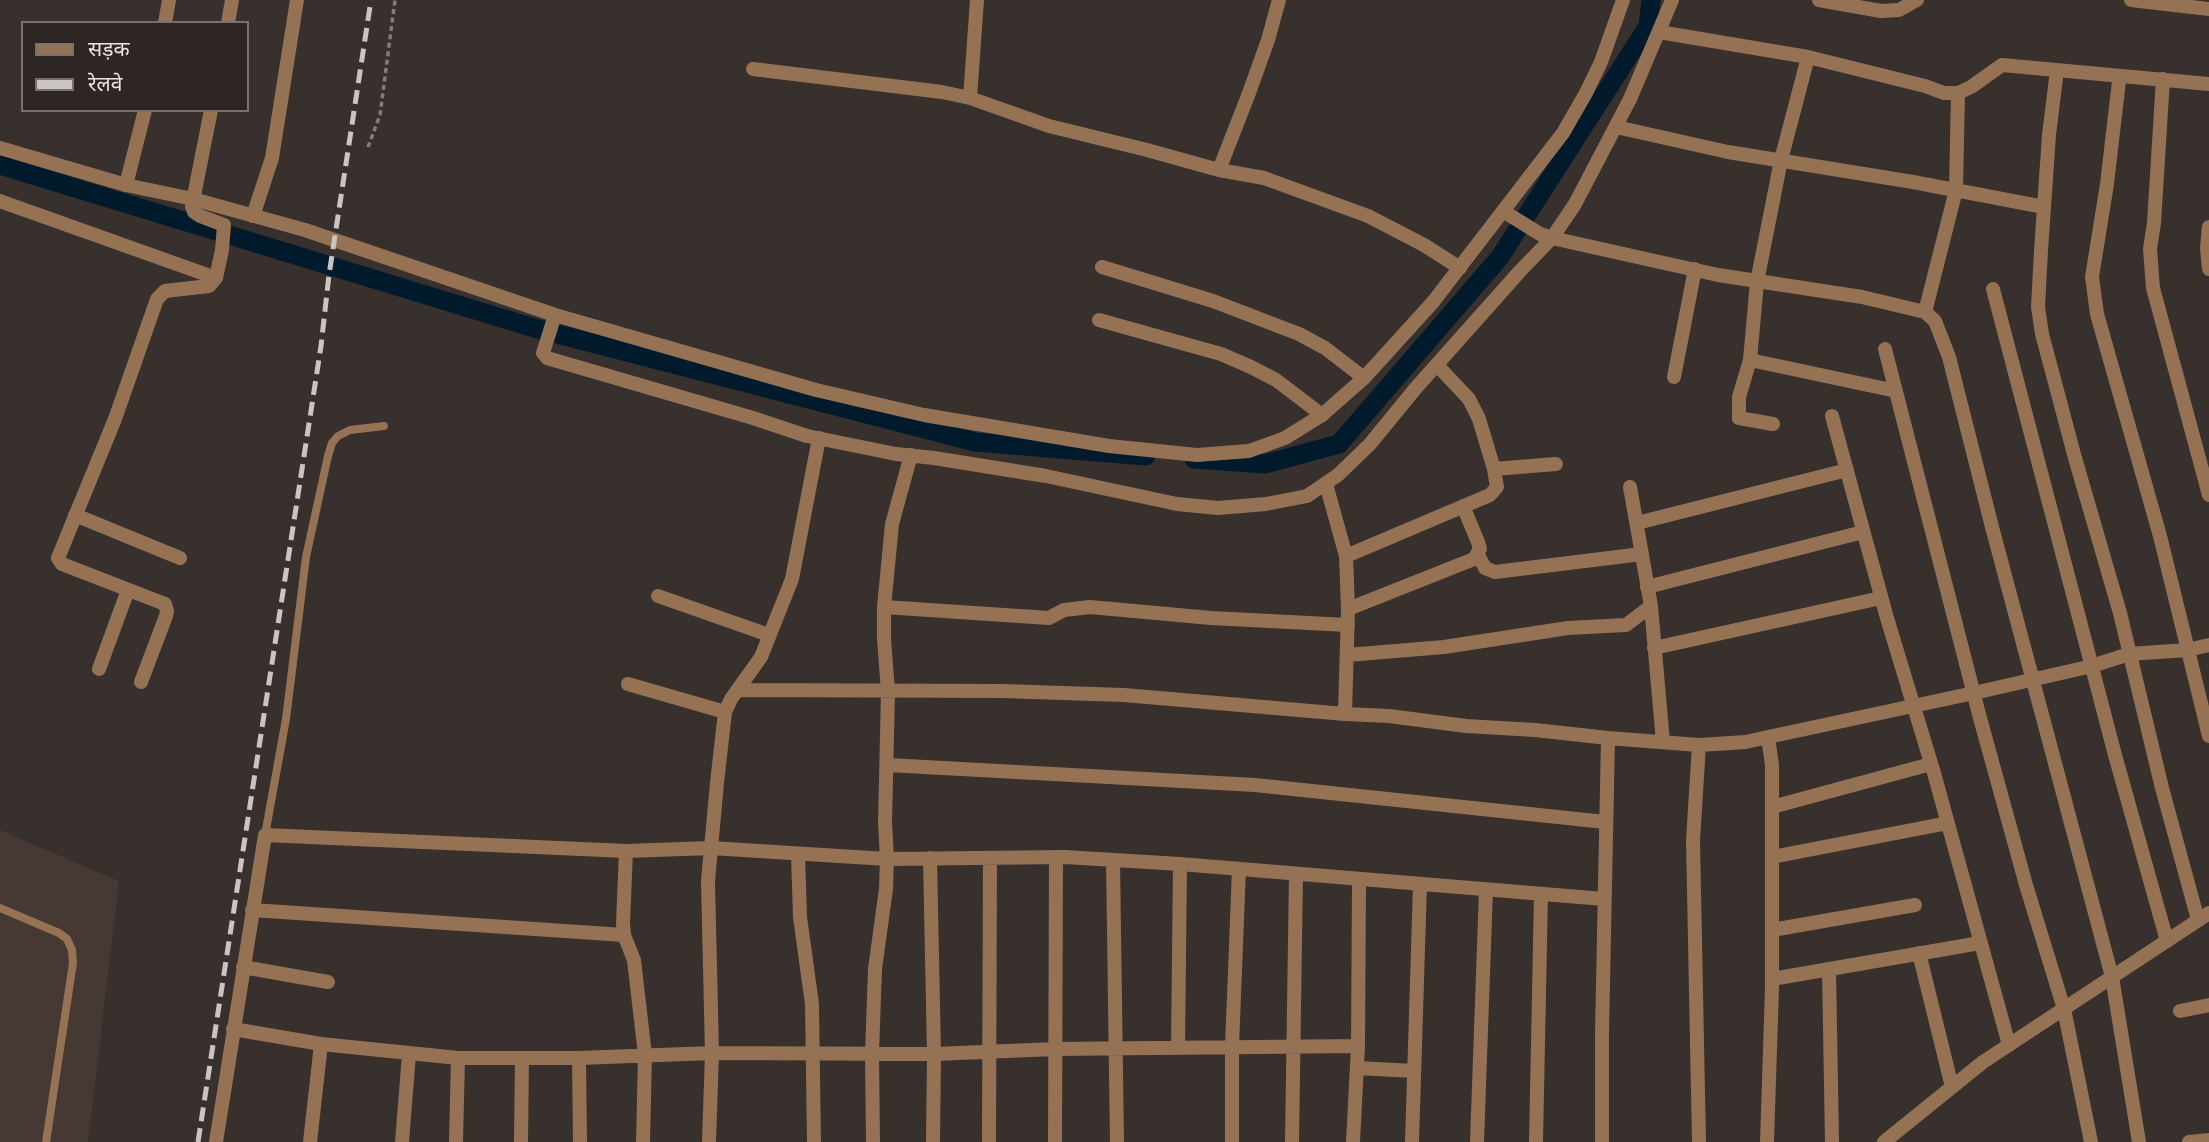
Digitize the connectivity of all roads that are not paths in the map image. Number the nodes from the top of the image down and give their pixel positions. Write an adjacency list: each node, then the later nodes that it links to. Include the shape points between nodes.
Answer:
1 (169, 0): 12 (street)
2 (232, 0): 13 (street)
3 (297, 0): 35 (street, via 272,158)
4 (977, 0): 22 (street)
5 (1279, 0): 28 (street)
6 (1623, 0): 34 (street, via 1587,93)
7 (1672, 0): 14 (street)
8 (1819, 0): 9 (street, via 1881,11 1899,10)
9 (1917, 0)
10 (2131, 0): 11 (street)
11 (2209, 9)
12 (165, 21)
13 (228, 21)
14 (1659, 32): 15 (street); 25 (street)
15 (1808, 57): 21 (street); 27 (street)
16 (753, 69): 22 (street)
17 (2057, 70): 18 (street); 21 (street, via 2002,65); 33 (street)
18 (2122, 76): 19 (street); 85 (street, via 2091,276 2097,314)
19 (2163, 79): 20 (street); 65 (street, via 2150,249 2153,288)
20 (2209, 84)
21 (1958, 93): 30 (street)
22 (970, 98): 28 (street, via 1049,126)
23 (144, 112): 29 (street)
24 (211, 112): 31 (street)
25 (1616, 127): 27 (street); 37 (street, via 1575,204)
26 (0, 149): 29 (street)
27 (1781, 160): 30 (street); 43 (street)
28 (1219, 170): 39 (street, via 1264,178 1368,216)
29 (126, 185): 31 (street)
30 (1956, 190): 33 (street); 45 (street)
31 (193, 199): 35 (street); 42 (street, via 194,212 224,225)
32 (0, 201): 42 (street)
33 (2044, 207): 86 (street, via 2038,307 2042,334)
34 (1509, 214): 37 (street); 39 (street)
35 (253, 216): 47 (street, via 335,239)
36 (2209, 227): 41 (street)
37 (1546, 236): 40 (street); 50 (street)
38 (1102, 267): 52 (street, via 1213,301 1299,334)
39 (1460, 268): 52 (street)
40 (1695, 269): 43 (street); 51 (street)
41 (2209, 269)
42 (216, 278): 67 (street, via 209,286 165,291 157,299)
43 (1757, 282): 45 (street, via 1862,297); 49 (street)
44 (1993, 289): 88 (street)
45 (1925, 312): 90 (street, via 1935,321 1949,357)
46 (1099, 320): 54 (street, via 1221,354 1276,380)
47 (554, 321): 54 (street, via 924,415 1109,446 1197,455 1249,451 1285,438); 58 (street, via 543,353 547,358)
48 (1885, 349): 53 (street)
49 (1751, 360): 53 (street); 56 (street, via 1739,397 1739,418)
50 (1437, 365): 61 (street, via 1469,400); 63 (street, via 1370,443)
51 (1674, 377)
52 (1364, 378): 54 (street)
53 (1896, 391): 95 (street)
54 (1322, 415)
55 (1832, 416): 62 (street)
56 (1773, 424)
57 (384, 426): 109 (lane, via 338,436 328,456 308,547 286,719)
58 (819, 438): 59 (street); 82 (street, via 792,579)
59 (911, 455): 63 (street, via 1218,508 1287,501); 79 (street, via 892,524)
60 (1556, 464): 61 (street)
61 (1494, 469): 66 (street, via 1495,491)
62 (1847, 470): 68 (street); 69 (street)
63 (1326, 484): 72 (street)
64 (1630, 487): 68 (street)
65 (2209, 495)
66 (1463, 506): 71 (street, via 1478,542); 72 (street)
67 (75, 515): 73 (street); 75 (street, via 59,561)
68 (1637, 523): 70 (street)
69 (1863, 532): 74 (street); 77 (street)
70 (1642, 554): 71 (street, via 1495,572 1485,568); 74 (street)
71 (1478, 555): 80 (street)
72 (1346, 556): 80 (street)
73 (180, 558)
74 (1647, 587): 78 (street)
75 (128, 590): 89 (street); 91 (street, via 167,607)
76 (658, 597): 82 (street)
77 (1881, 598): 84 (street); 96 (street)
78 (1651, 606): 84 (street); 87 (street, via 1626,625)
79 (884, 607): 81 (street, via 1049,618 1064,610 1090,607); 94 (street)
80 (1348, 609): 81 (street)
81 (1348, 625): 87 (street)
82 (769, 635): 93 (street, via 761,657)
83 (2209, 645): 85 (street)
84 (1654, 648): 102 (street)
85 (2188, 650): 86 (street); 99 (street)
86 (2129, 654): 88 (street); 130 (street, via 2162,788)
87 (1347, 655): 98 (street)
88 (2092, 666): 90 (street); 133 (street)
89 (99, 669)
90 (2032, 678): 95 (street); 138 (street)
91 (141, 682)
92 (628, 684): 97 (street)
93 (739, 690): 94 (street); 97 (street)
94 (888, 692): 98 (street, via 1124,695); 105 (street)
95 (1974, 693): 96 (street); 142 (street)
96 (1913, 706): 100 (street); 104 (street)
97 (725, 712): 110 (street)
98 (1345, 715): 101 (street)
99 (2209, 736)
100 (1769, 737): 103 (street); 106 (street)
101 (1608, 738): 102 (street); 107 (street)
102 (1662, 742): 103 (street)
103 (1699, 746): 190 (street, via 1693,841)
104 (1931, 764): 106 (street); 108 (street)
105 (888, 765): 107 (street, via 1255,785); 117 (street)
106 (1772, 807): 114 (street)
107 (1605, 822): 126 (street)
108 (1948, 823): 114 (street); 134 (street)
109 (265, 835): 111 (street); 129 (street)
110 (711, 848): 111 (street); 112 (street); 154 (street)
111 (626, 851): 132 (street)
112 (798, 854): 117 (street); 159 (street, via 800,917 812,1004)
113 (1056, 857): 116 (street); 118 (street); 152 (street)
114 (1772, 857): 131 (street)
115 (930, 858): 116 (street); 117 (street); 157 (street)
116 (990, 858): 153 (street)
117 (887, 859): 156 (street)
118 (1113, 860): 119 (street); 150 (street)
119 (1180, 864): 120 (street); 151 (street)
120 (1239, 869): 121 (street); 149 (street)
121 (1296, 874): 122 (street); 147 (street)
122 (1359, 880): 123 (street); 148 (street)
123 (1420, 885): 124 (street); 164 (street)
124 (1486, 890): 125 (street); 187 (street)
125 (1541, 894): 126 (street); 188 (street)
126 (1604, 899): 189 (street)
127 (1914, 905): 131 (street)
128 (0, 908): 168 (lane, via 59,933 72,950)
129 (252, 909): 132 (street); 136 (street)
130 (2204, 916): 133 (street)
131 (1772, 930): 139 (street)
132 (624, 934): 158 (street, via 634,961)
133 (2167, 941): 138 (street)
134 (1980, 943): 135 (street); 146 (street)
135 (1919, 953): 137 (street); 165 (street)
136 (243, 967): 140 (street); 144 (street)
137 (1829, 969): 139 (street); 192 (street)
138 (2112, 977): 142 (street); 195 (street)
139 (1772, 979): 191 (street)
140 (328, 982)
141 (2209, 1005): 143 (street)
142 (2064, 1009): 146 (street); 194 (street)
143 (2180, 1011)
144 (233, 1029): 145 (street); 169 (street)
145 (321, 1044): 155 (street); 170 (street)
146 (2009, 1045): 165 (street)
147 (1292, 1046): 148 (street); 149 (street); 184 (street)
148 (1358, 1046): 163 (street)
149 (1232, 1047): 151 (street); 183 (street)
150 (1115, 1048): 151 (street); 152 (street); 182 (street)
151 (1178, 1048)
152 (1055, 1049): 153 (street); 181 (street)
153 (989, 1051): 157 (street); 180 (street)
154 (712, 1053): 158 (street); 159 (street); 176 (street)
155 (409, 1054): 160 (street); 171 (street)
156 (872, 1054): 157 (street); 159 (street); 178 (street)
157 (934, 1054): 179 (street)
158 (645, 1055): 162 (street); 175 (street)
159 (812, 1055): 177 (street)
160 (458, 1058): 161 (street); 172 (street)
161 (522, 1058): 162 (street); 173 (street)
162 (579, 1058): 174 (street)
163 (1357, 1068): 164 (street); 185 (street)
164 (1414, 1071): 186 (street)
165 (1952, 1087): 166 (street)
166 (1900, 1135): 193 (street)
167 (2209, 1140): 196 (street)
168 (46, 1142)
169 (216, 1142)
170 (310, 1142)
171 (402, 1142)
172 (456, 1142)
173 (521, 1142)
174 (580, 1142)
175 (643, 1142)
176 (709, 1142)
177 (814, 1142)
178 (873, 1142)
179 (933, 1142)
180 (989, 1142)
181 (1055, 1142)
182 (1117, 1142)
183 (1232, 1142)
184 (1292, 1142)
185 (1353, 1142)
186 (1412, 1142)
187 (1477, 1142)
188 (1536, 1142)
189 (1602, 1142)
190 (1699, 1142)
191 (1766, 1142)
192 (1832, 1142)
193 (1884, 1142)
194 (2091, 1142)
195 (2139, 1142)
196 (2189, 1142)

